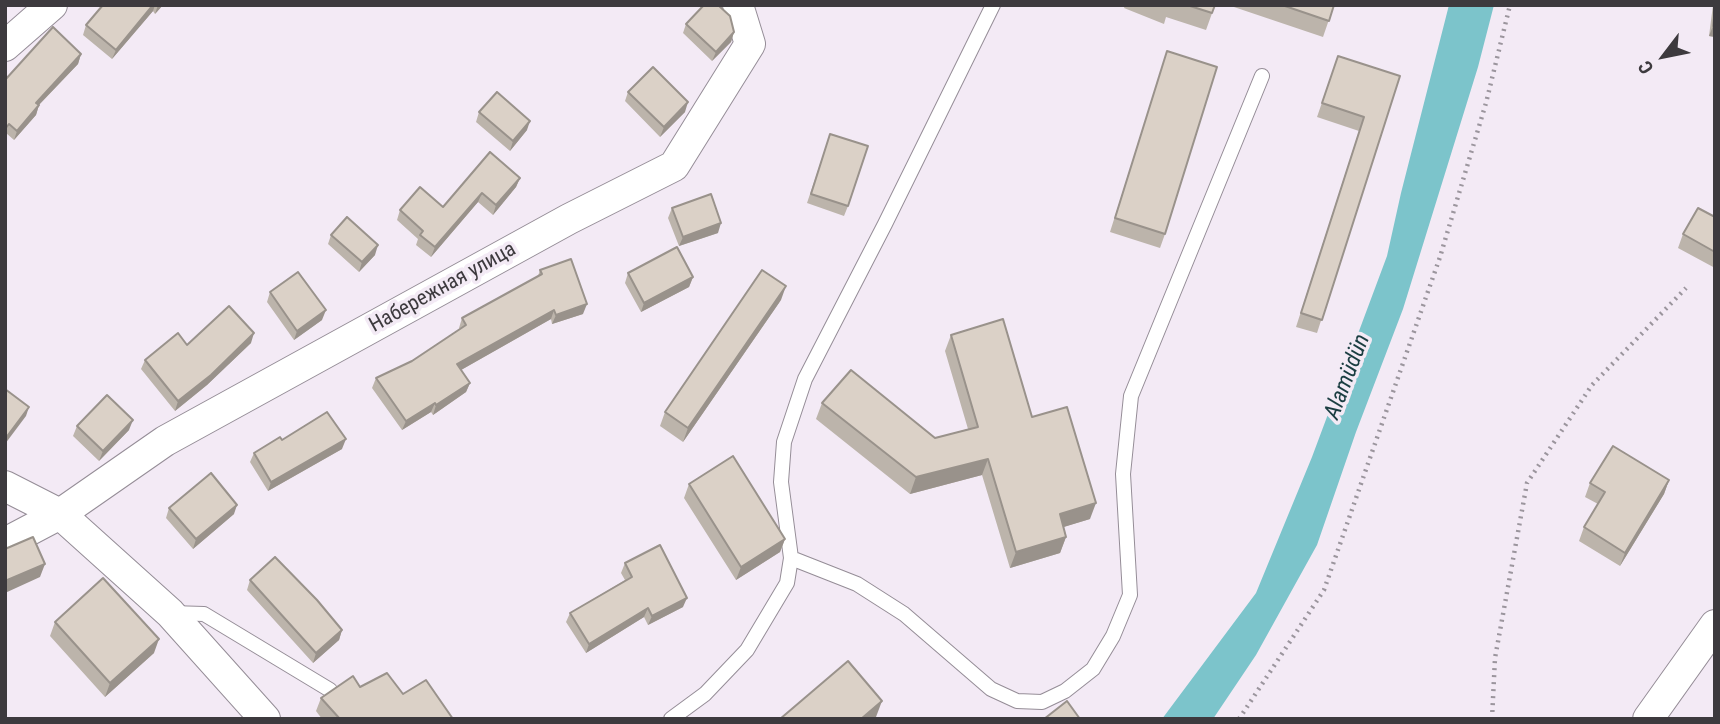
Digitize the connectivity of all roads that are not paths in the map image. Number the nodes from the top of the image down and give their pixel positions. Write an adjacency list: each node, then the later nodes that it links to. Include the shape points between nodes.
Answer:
1 (52, 5): 4 (street)
2 (738, 5): 7 (street, Набережная улица, via 750,44 674,166 165,441)
3 (993, 5): 9 (lane, via 805,379 784,442 781,482)
4 (5, 46)
5 (1262, 76): 9 (lane, via 1131,396 1123,474 1130,595 1093,669 1042,702 1017,701 991,689 904,614 857,583)
6 (5, 486): 7 (street)
7 (60, 514): 8 (street, Набережная улица); 10 (street)
8 (5, 543)
9 (791, 558): 14 (lane, via 787,583 747,650 705,694)
10 (170, 612): 12 (lane, via 204,614); 13 (street)
11 (1715, 625): 15 (street)
12 (330, 690)
13 (265, 719)
14 (671, 719)
15 (1648, 719)

